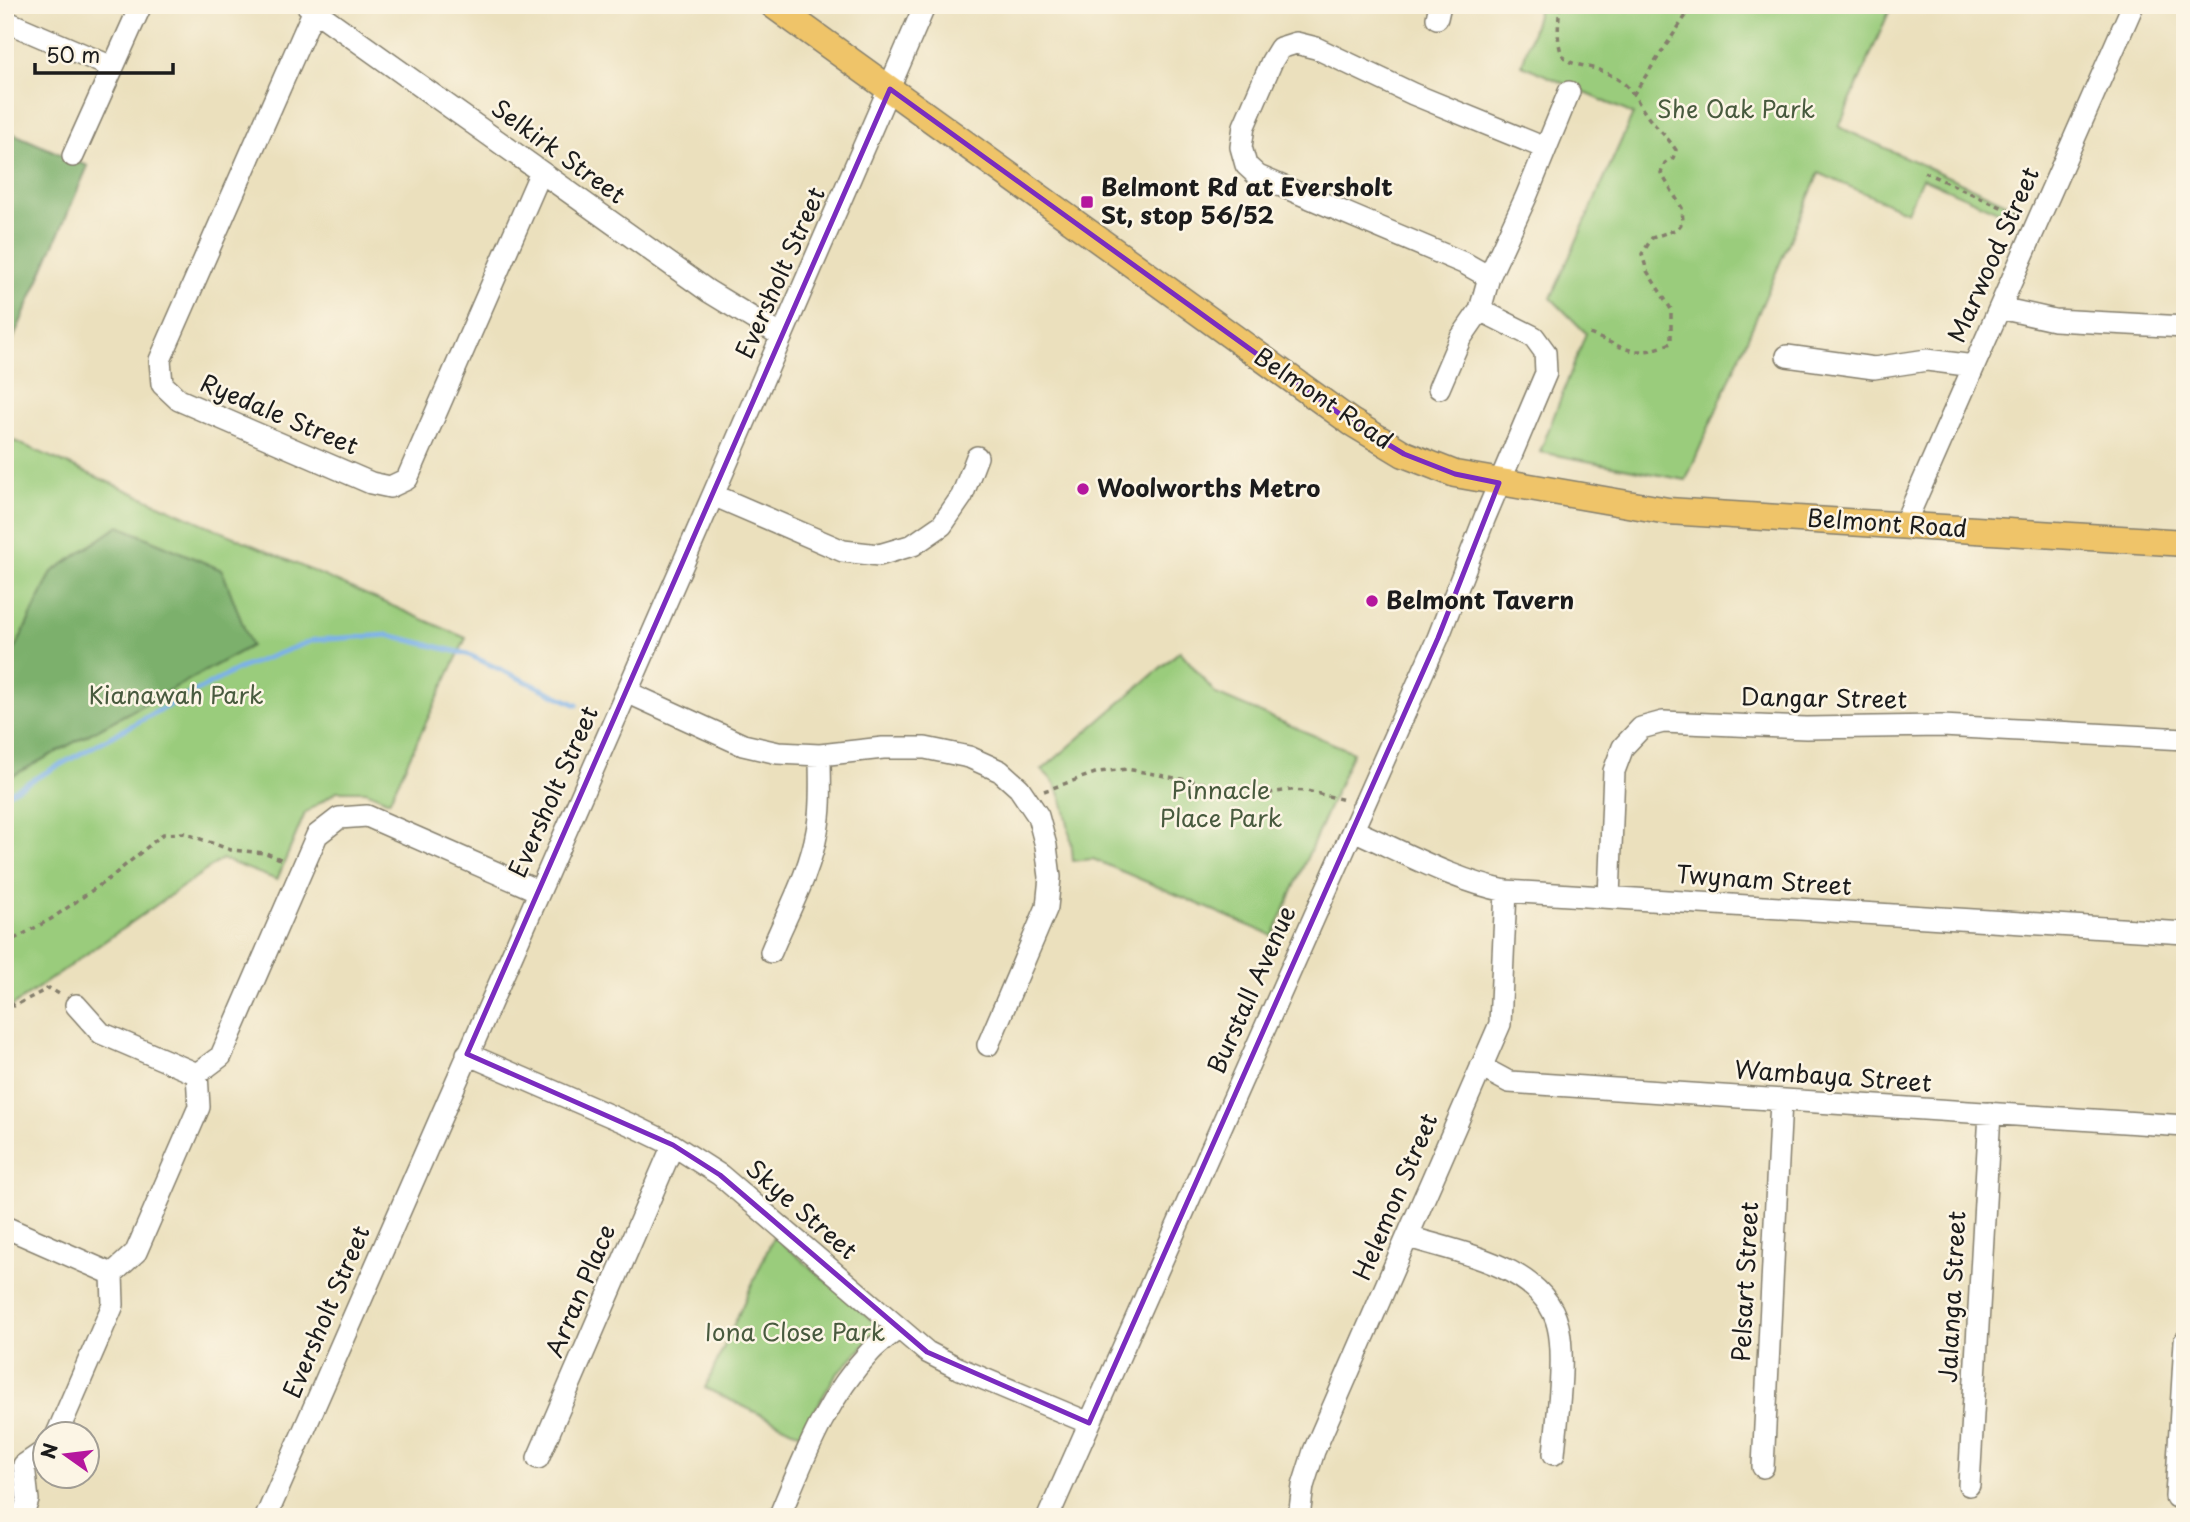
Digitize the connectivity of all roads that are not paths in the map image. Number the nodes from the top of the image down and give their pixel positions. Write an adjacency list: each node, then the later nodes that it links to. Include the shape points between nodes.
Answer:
1 (141, 5): 7 (street)
2 (773, 5): 8 (main road, Belmont Road)
3 (925, 5): 8 (street, Eversholt Street)
4 (2133, 5): 14 (street, Marwood Street)
5 (311, 8): 12 (street, Selkirk Street); 12 (street, Ryedale Street, via 160,360 162,384 179,400 371,483 390,487 407,479)
6 (5, 21): 7 (street)
7 (112, 67): 11 (street)
8 (890, 89): 17 (street, Eversholt Street); 22 (main road, Belmont Road, via 1351,422 1404,454 1455,474)
9 (1569, 92): 10 (street)
10 (1545, 148): 13 (street); 13 (street, via 1296,43 1280,48 1248,115 1241,147 1246,165 1258,176)
11 (73, 156)
12 (541, 172): 17 (street, Selkirk Street, via 708,291)
13 (1489, 277): 15 (street)
14 (2000, 308): 16 (street, via 2054,320); 19 (street, Marwood Street)
15 (1480, 310): 20 (street, via 1460,338); 22 (street, Burstall Avenue, via 1534,337 1545,352 1546,373)
16 (2185, 327)
17 (782, 336): 23 (street, Eversholt Street)
18 (1787, 356): 19 (street, via 1874,369 1927,360)
19 (1974, 366): 24 (street, Marwood Street)
20 (1439, 388)
21 (977, 457): 23 (street, via 962,496 942,525 913,545 878,555 843,551)
22 (1499, 483): 24 (main road, Belmont Road, via 1668,511); 29 (street, Burstall Avenue, via 1438,638)
23 (713, 495): 26 (street, Eversholt Street)
24 (1904, 526): 25 (main road, Belmont Road)
25 (2185, 543)
26 (627, 692): 28 (street, via 743,745); 30 (street, Eversholt Street)
27 (2185, 739): 32 (street, Dangar Street, via 1942,726 1806,728 1663,722 1641,728 1623,747 1614,771)
28 (820, 755): 34 (street, via 817,832); 36 (street, via 925,748 969,757 1000,771 1019,788 1038,816 1050,877 1047,907)
29 (1353, 830): 31 (street, Twynam Street, via 1488,888); 50 (street, Burstall Avenue)
30 (538, 891): 37 (street, Eversholt Street); 39 (street, via 367,816 339,818 317,835 220,1056)
31 (1506, 891): 32 (street, Twynam Street); 38 (street, Helemon Street, via 1500,1024)
32 (1609, 897): 33 (street, Twynam Street)
33 (2185, 933)
34 (771, 952)
35 (76, 1005): 39 (street, via 101,1033)
36 (988, 1045)
37 (467, 1054): 43 (street, Skye Street); 59 (street, Eversholt Street)
38 (1481, 1067): 40 (street, Wambaya Street, via 1510,1082); 45 (street, Helemon Street)
39 (197, 1074): 46 (street, via 199,1107 136,1252)
40 (1781, 1100): 41 (street, Wambaya Street); 55 (street, Pelsart Street)
41 (1990, 1113): 42 (street, Wambaya Street); 56 (street, Jalanga Street)
42 (2185, 1126)
43 (673, 1145): 47 (street, Skye Street, via 720,1175); 53 (street, Arran Place)
44 (5, 1227): 46 (street)
45 (1409, 1237): 51 (street, via 1498,1265 1544,1295 1558,1325 1560,1356); 62 (street, Helemon Street, via 1314,1451)
46 (112, 1274): 49 (street, via 113,1305)
47 (899, 1328): 50 (street, Skye Street, via 927,1352 958,1368); 60 (street, via 871,1350 844,1384 820,1422)
48 (2185, 1341): 57 (street)
49 (63, 1420)
50 (1089, 1423): 61 (street, Burstall Avenue)
51 (1554, 1454)
52 (32, 1455): 54 (street)
53 (537, 1458)
54 (15, 1461): 58 (street, via 28,1500)
55 (1763, 1467)
56 (1969, 1485)
57 (2176, 1497)
58 (22, 1517)
59 (266, 1517)
60 (779, 1517)
61 (1048, 1517)
62 (1299, 1517)

